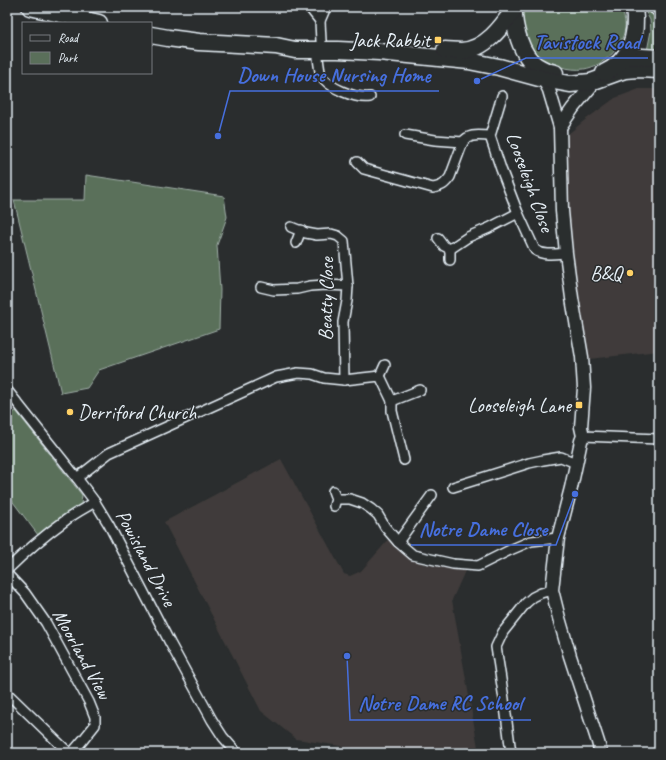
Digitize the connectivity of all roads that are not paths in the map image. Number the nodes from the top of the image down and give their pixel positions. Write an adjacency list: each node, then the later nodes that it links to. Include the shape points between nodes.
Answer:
1 (30, 7): 7 (highway)
2 (309, 7): 6 (street)
3 (326, 7): 6 (street)
4 (634, 7): 10 (highway, via 634,33)
5 (514, 8): 9 (highway, via 491,38 477,47 462,51 348,41); 13 (highway, via 519,41)
6 (320, 21): 9 (street)
7 (95, 22)
8 (152, 35): 9 (highway, via 199,42 276,46 281,43)
9 (319, 45): 13 (highway, via 469,61); 16 (street, via 320,74 330,86 351,94)
10 (625, 56): 11 (highway); 14 (highway)
11 (659, 58)
12 (659, 70): 14 (highway, via 625,70)
13 (540, 72): 14 (highway, via 570,84 591,82); 17 (street, via 550,90)
14 (599, 77): 17 (street)
15 (502, 96): 19 (street, Looseleigh Close)
16 (370, 97)
17 (560, 127): 28 (street)
18 (405, 135): 20 (street)
19 (490, 136): 20 (street, via 471,136); 22 (street, Looseleigh Close)
20 (463, 142): 21 (street, via 450,177 441,187 433,188 364,169)
21 (357, 162)
22 (518, 213): 27 (street, via 468,237); 28 (street, Looseleigh Close, via 535,250 544,254)
23 (291, 227): 24 (street, Beatty Close)
24 (301, 230): 26 (street, Beatty Close); 30 (street, Beatty Close, via 317,235 331,234 344,241)
25 (438, 238): 27 (street)
26 (296, 243)
27 (450, 249): 29 (street)
28 (566, 253): 38 (street, via 582,357)
29 (450, 260)
30 (348, 286): 31 (street, via 326,285 274,290); 34 (street, Beatty Close, via 343,322)
31 (261, 287)
32 (385, 366): 33 (street)
33 (380, 376): 34 (street); 37 (street)
34 (344, 380): 42 (street, via 298,373 276,377 108,453)
35 (7, 390): 42 (street, Powisland Drive)
36 (420, 390): 37 (street)
37 (392, 401): 40 (street)
38 (583, 436): 39 (street); 41 (street)
39 (659, 439)
40 (404, 460)
41 (576, 463): 43 (street, via 561,457 543,460); 47 (street)
42 (77, 478): 46 (street, Powisland Drive)
43 (454, 487)
44 (432, 495): 48 (street)
45 (334, 499): 48 (street, via 350,499 371,509)
46 (95, 502): 49 (street, via 40,539); 54 (street, Powisland Drive, via 209,715)
47 (558, 538): 48 (street, via 531,541 478,566 453,564 413,555); 51 (street)
48 (398, 542)
49 (7, 570)
50 (7, 574): 53 (street, Moorland View, via 25,593 46,623 95,717 95,725)
51 (552, 590): 55 (street, via 541,593 526,603 503,632 496,647); 56 (street)
52 (7, 693): 53 (street)
53 (70, 753)
54 (237, 753)
55 (510, 753)
56 (600, 753)

